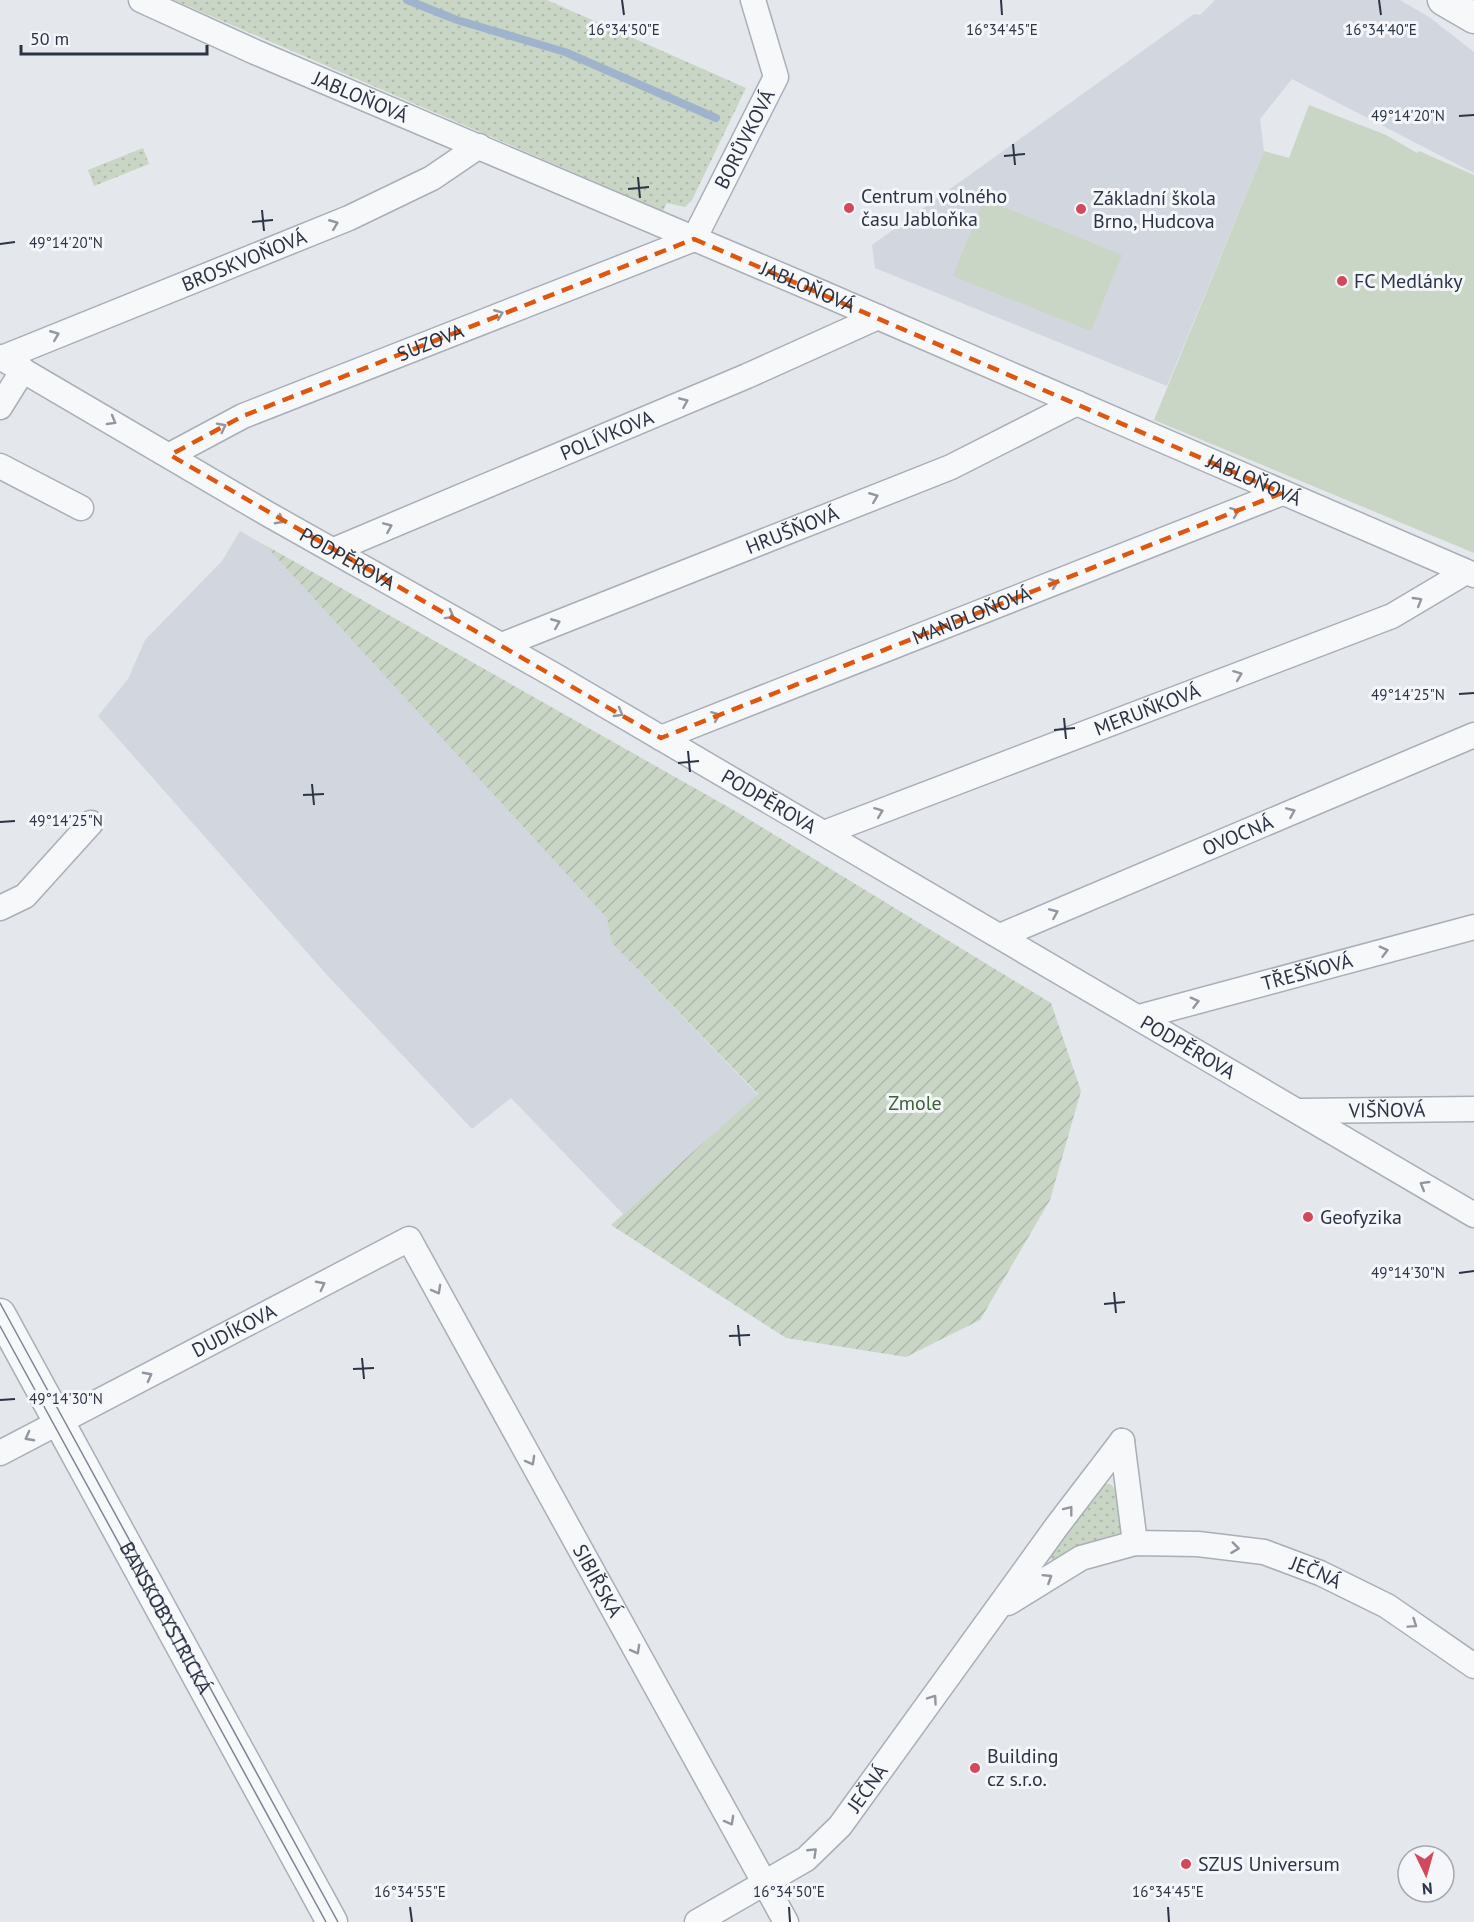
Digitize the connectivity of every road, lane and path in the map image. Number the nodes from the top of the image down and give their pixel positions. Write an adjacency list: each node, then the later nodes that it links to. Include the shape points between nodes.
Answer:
1 (141, 0): 5 (street, JABLOŇOVÁ)
2 (753, 0): 6 (street, BORŮVKOVÁ, via 776,77)
3 (1443, 0): 4 (street)
4 (1474, 18)
5 (479, 146): 6 (street, JABLOŇOVÁ); 8 (street, BROSKVOŇOVÁ, one-way to 5, via 350,218 432,178)
6 (694, 239): 7 (street, JABLOŇOVÁ); 11 (street, SUZOVA, one-way to 6, via 243,416)
7 (878, 317): 9 (street, JABLOŇOVÁ); 15 (street, POLÍVKOVA, one-way to 7)
8 (8, 362): 10 (street); 11 (street, PODPĚROVA, one-way to 11)
9 (1077, 403): 13 (street, JABLOŇOVÁ); 17 (street, HRUŠŇOVÁ, one-way to 9, via 951,466)
10 (0, 407)
11 (170, 454): 15 (street, PODPĚROVA, one-way to 15)
12 (0, 466): 14 (street)
13 (1282, 493): 16 (street, JABLOŇOVÁ); 19 (street, MANDLOŇOVÁ, one-way to 13)
14 (81, 508)
15 (334, 550): 17 (street, PODPĚROVA, one-way to 17)
16 (1470, 574): 21 (street, MERUŇKOVÁ, one-way to 16, via 1392,616)
17 (502, 645): 19 (street, PODPĚROVA, one-way to 19)
18 (1474, 735): 24 (street, OVOCNÁ, one-way to 18)
19 (661, 738): 21 (street, PODPĚROVA)
20 (90, 823): 22 (street, via 25,896)
21 (824, 833): 24 (street, PODPĚROVA)
22 (0, 908)
23 (1474, 927): 25 (street, TŘEŠŇOVÁ, one-way to 23)
24 (1000, 936): 25 (street, PODPĚROVA)
25 (1139, 1017): 27 (street, PODPĚROVA)
26 (1474, 1109): 27 (street, VIŠŇOVÁ)
27 (1300, 1111): 28 (street, PODPĚROVA, one-way to 27)
28 (1474, 1215)
29 (409, 1239): 31 (street, DUDÍKOVA, one-way to 29); 36 (street, SIBIŘSKÁ, one-way to 36)
30 (0, 1314): 31 (street, BANSKOBYSTRICKÁ)
31 (59, 1423): 32 (street, DUDÍKOVA, one-way to 32); 37 (street, BANSKOBYSTRICKÁ)
32 (0, 1453)
33 (1135, 1543): 34 (street, JEČNÁ, one-way to 33, via 1081,1558); 34 (street, JEČNÁ, one-way to 33, via 1122,1441); 35 (street, JEČNÁ, one-way to 35, via 1198,1544 1264,1552 1320,1573 1387,1606)
34 (999, 1609): 36 (street, JEČNÁ, one-way to 34, via 806,1859 840,1827)
35 (1474, 1665)
36 (765, 1885): 38 (street, JEČNÁ); 39 (street, SIBIŘSKÁ)
37 (332, 1922)
38 (697, 1922)
39 (786, 1922)

